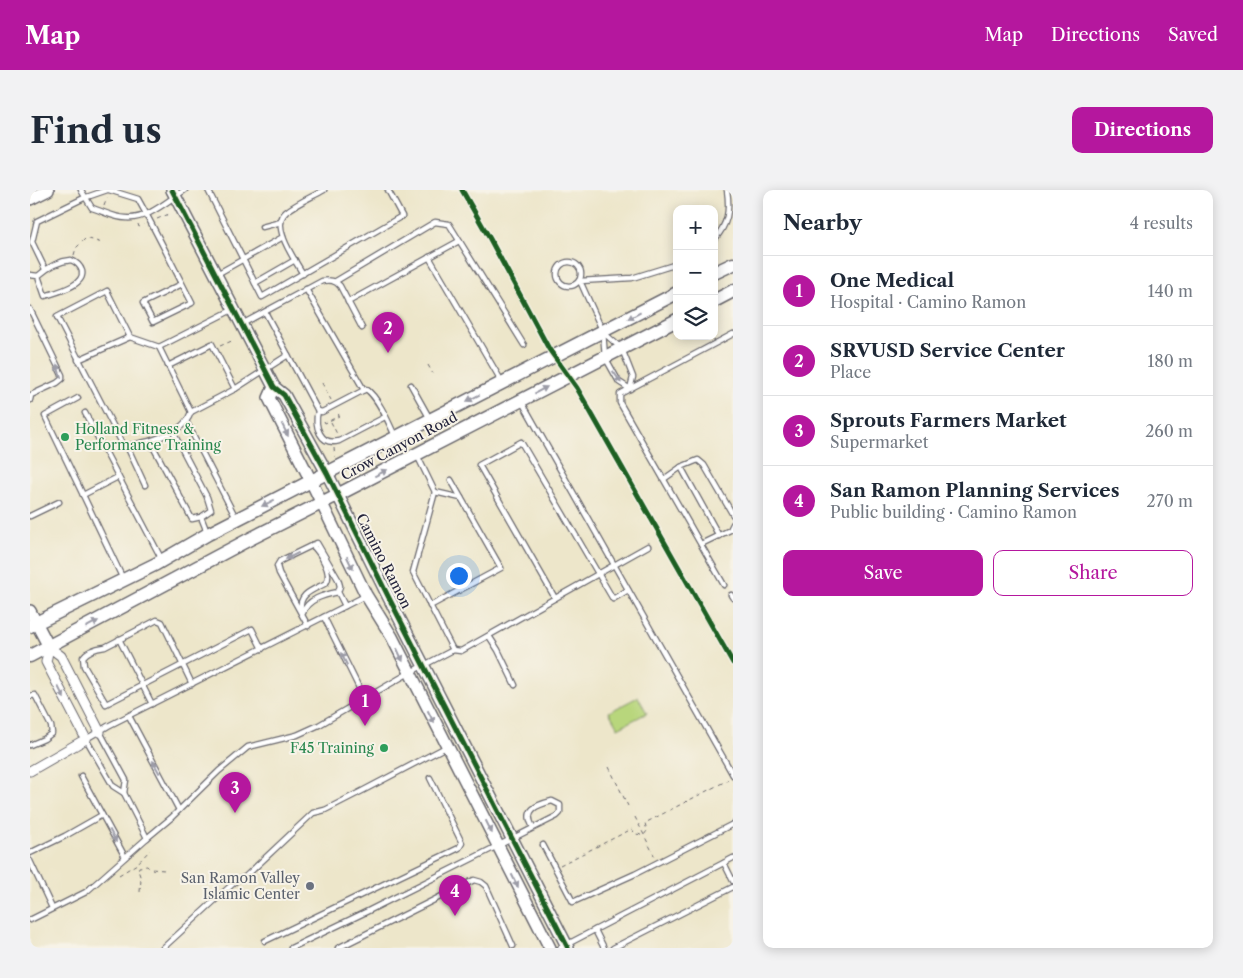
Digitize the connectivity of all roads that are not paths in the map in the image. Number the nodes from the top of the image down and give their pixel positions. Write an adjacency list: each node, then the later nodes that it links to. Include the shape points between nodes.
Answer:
1 (48, 190): 11 (street)
2 (81, 190): 10 (lane)
3 (108, 190): 10 (lane); 12 (lane, via 138,199)
4 (208, 190): 19 (lane)
5 (324, 190): 9 (lane)
6 (388, 190): 25 (lane, via 402,216)
7 (728, 190): 15 (lane, via 728,218)
8 (177, 192): 12 (lane); 27 (street, Camino Ramon)
9 (317, 192): 13 (lane, via 284,213)
10 (84, 198): 12 (lane, via 92,208 126,218); 23 (lane, via 36,221 32,242)
11 (30, 199)
12 (146, 214): 32 (lane)
13 (281, 222): 14 (lane); 16 (lane)
14 (262, 227)
15 (718, 235)
16 (283, 237): 19 (lane); 20 (lane)
17 (459, 241): 18 (lane); 29 (lane, via 449,224 435,222); 47 (lane)
18 (429, 257): 37 (lane); 55 (lane)
19 (243, 260): 27 (lane); 31 (lane)
20 (295, 260): 25 (lane); 31 (lane)
21 (733, 264): 24 (main road)
22 (673, 265): 30 (lane, via 632,278)
23 (45, 269): 28 (lane); 28 (lane, via 63,261 74,261 82,273 75,284 45,296)
24 (718, 272)
25 (302, 274): 31 (lane, via 262,297)
26 (30, 275): 28 (lane)
27 (215, 275): 39 (street, Camino Ramon)
28 (38, 276)
29 (336, 282): 33 (lane, via 322,281); 37 (lane)
30 (580, 282): 30 (lane, via 581,270 575,263 567,262 560,266 557,273 561,284 569,287); 44 (lane)
31 (255, 283)
32 (182, 284): 32 (lane, via 192,303 152,322 144,302)
33 (306, 289): 40 (lane); 60 (lane)
34 (733, 291): 36 (main road)
35 (673, 295): 44 (main road, Crow Canyon Road, one-way to 44)
36 (718, 299)
37 (348, 302): 43 (lane)
38 (30, 309): 62 (lane, one-way to 38, via 32,395 62,379)
39 (233, 309): 42 (street, Camino Ramon); 48 (lane)
40 (264, 312): 42 (lane); 50 (lane)
41 (673, 322): 49 (main road, Crow Canyon Road)
42 (242, 325): 54 (street, Camino Ramon)
43 (362, 328)
44 (603, 332): 49 (lane); 51 (lane); 55 (main road, Crow Canyon Road)
45 (733, 334): 59 (lane)
46 (130, 337): 48 (lane); 52 (lane); 52 (lane, via 108,290 57,316)
47 (524, 345)
48 (159, 347): 53 (lane)
49 (622, 349): 51 (main road, Crow Canyon Road); 59 (lane, via 633,376)
50 (288, 355): 54 (lane); 64 (lane)
51 (605, 357): 59 (lane, one-way to 59, via 619,382); 63 (main road, Crow Canyon Road, one-way to 51)
52 (78, 360): 73 (lane, via 123,445)
53 (168, 366): 58 (lane, via 212,344); 65 (lane)
54 (265, 369): 57 (street, Camino Ramon); 58 (lane)
55 (503, 383): 68 (main road, Crow Canyon Road, one-way to 68)
56 (411, 385): 68 (lane)
57 (274, 387): 76 (street, Camino Ramon, via 284,395); 80 (street, Camino Ramon, one-way to 80, via 269,398)
58 (235, 389): 65 (lane)
59 (630, 389): 78 (lane, via 620,394 620,403)
60 (364, 390): 64 (lane, via 322,412); 67 (lane, via 369,391)
61 (78, 398): 84 (lane, via 45,416)
62 (30, 400)
63 (521, 400): 74 (main road, Crow Canyon Road); 99 (lane)
64 (318, 411): 67 (lane, via 316,418 320,432 323,439 330,442 339,441)
65 (191, 412): 69 (lane)
66 (85, 413): 77 (lane)
67 (385, 417): 71 (lane)
68 (431, 420): 71 (main road, Crow Canyon Road)
69 (186, 421): 70 (lane); 91 (lane)
70 (173, 432): 72 (lane); 90 (lane, via 212,510)
71 (396, 438): 76 (main road, Crow Canyon Road)
72 (150, 441): 73 (lane); 90 (lane, via 192,519)
73 (127, 446): 81 (lane)
74 (417, 454): 82 (lane); 83 (main road, Crow Canyon Road, one-way to 74)
75 (681, 468): 78 (lane); 88 (lane, via 698,460 704,464); 94 (lane)
76 (327, 473): 80 (main road, Crow Canyon Road); 83 (street, Camino Ramon)
77 (118, 477): 84 (lane); 98 (lane)
78 (664, 478): 95 (lane)
79 (451, 480): 85 (lane)
80 (311, 481): 87 (street, Camino Ramon); 91 (main road, Crow Canyon Road, one-way to 91)
81 (145, 485)
82 (435, 492): 85 (lane); 108 (lane, via 413,572)
83 (338, 495): 87 (main road, Crow Canyon Road); 120 (street, Camino Ramon)
84 (83, 496): 101 (lane)
85 (461, 498): 108 (lane, via 501,568)
86 (60, 502): 89 (lane)
87 (321, 503): 105 (street, Camino Ramon, one-way to 105); 115 (main road, Crow Canyon Road, one-way to 87)
88 (733, 515)
89 (30, 516)
90 (201, 517): 93 (lane)
91 (237, 519): 93 (main road, Crow Canyon Road)
92 (733, 524): 94 (lane, via 730,530)
93 (208, 534): 98 (main road, Crow Canyon Road)
94 (719, 536): 95 (lane)
95 (701, 544): 102 (lane)
96 (312, 545): 104 (lane, via 317,543 338,579); 109 (lane, via 329,574 329,580 304,595 300,606); 109 (lane, one-way to 109, via 280,561 277,566)
97 (648, 546): 99 (lane)
98 (163, 560): 101 (main road, Crow Canyon Road)
99 (614, 567): 100 (lane); 103 (lane)
100 (600, 575): 103 (lane, via 613,599); 106 (lane); 106 (lane, via 521,442 479,465)
101 (123, 580): 111 (main road, Crow Canyon Road)
102 (724, 585)
103 (628, 590): 135 (lane)
104 (338, 592): 107 (lane); 109 (lane, via 308,602)
105 (366, 595): 107 (lane); 121 (street, Camino Ramon, one-way to 121)
106 (555, 598): 113 (lane)
107 (345, 606): 110 (lane)
108 (430, 606): 117 (lane)
109 (302, 616): 112 (lane)
110 (324, 617): 112 (lane); 126 (lane, one-way to 110)
111 (32, 620): 115 (street)
112 (308, 626): 116 (lane)
113 (489, 636): 117 (lane, via 460,651); 123 (lane)
114 (119, 639): 119 (lane, via 157,620 162,622); 124 (lane); 124 (lane, via 86,653 84,666 106,704)
115 (49, 647): 118 (main road, Crow Canyon Road); 129 (street, via 61,656); 130 (street, one-way to 130, via 46,662)
116 (262, 649): 119 (lane, via 252,629); 122 (lane)
117 (453, 650): 120 (lane)
118 (30, 656)
119 (183, 665): 122 (lane); 124 (lane)
120 (424, 666): 121 (lane); 143 (street, Camino Ramon)
121 (409, 673): 126 (lane); 132 (street, Camino Ramon, one-way to 132)
122 (192, 684): 127 (lane)
123 (515, 684)
124 (143, 685): 127 (lane)
125 (30, 696): 131 (lane, via 35,695 52,733)
126 (365, 700): 138 (lane, via 297,735 248,747)
127 (152, 704): 128 (lane)
128 (129, 716): 129 (lane); 138 (lane, one-way to 128)
129 (100, 732): 130 (lane); 137 (lane, via 126,780)
130 (86, 739): 133 (street); 137 (lane, via 113,786)
131 (30, 745)
132 (446, 746): 144 (street, Camino Ramon, one-way to 144); 159 (lane, via 325,810 313,813)
133 (30, 771)
134 (81, 776): 139 (lane)
135 (733, 776)
136 (430, 778): 156 (lane, via 462,843 460,848)
137 (124, 793): 142 (lane)
138 (179, 810): 142 (lane)
139 (102, 815): 146 (lane); 147 (lane, one-way to 147)
140 (733, 824): 145 (lane, via 573,902)
141 (533, 827): 141 (lane, via 557,816 560,805 552,800 531,810 528,820); 143 (lane)
142 (147, 838): 147 (lane)
143 (512, 838): 144 (lane); 158 (street, Camino Ramon)
144 (498, 845): 160 (lane); 162 (street, Camino Ramon, one-way to 162)
145 (543, 845)
146 (30, 852)
147 (125, 857): 153 (lane, via 86,892)
148 (733, 858): 150 (lane)
149 (30, 861): 153 (lane)
150 (724, 863): 151 (lane); 155 (lane)
151 (733, 880)
152 (733, 887): 164 (lane)
153 (52, 908): 154 (lane)
154 (30, 920)
155 (595, 930): 158 (lane); 163 (lane)
156 (265, 941)
157 (513, 946): 161 (lane, via 486,886 474,880)
158 (564, 947)
159 (163, 948)
160 (291, 948)
161 (338, 948)
162 (550, 948)
163 (604, 948)
164 (614, 948)

